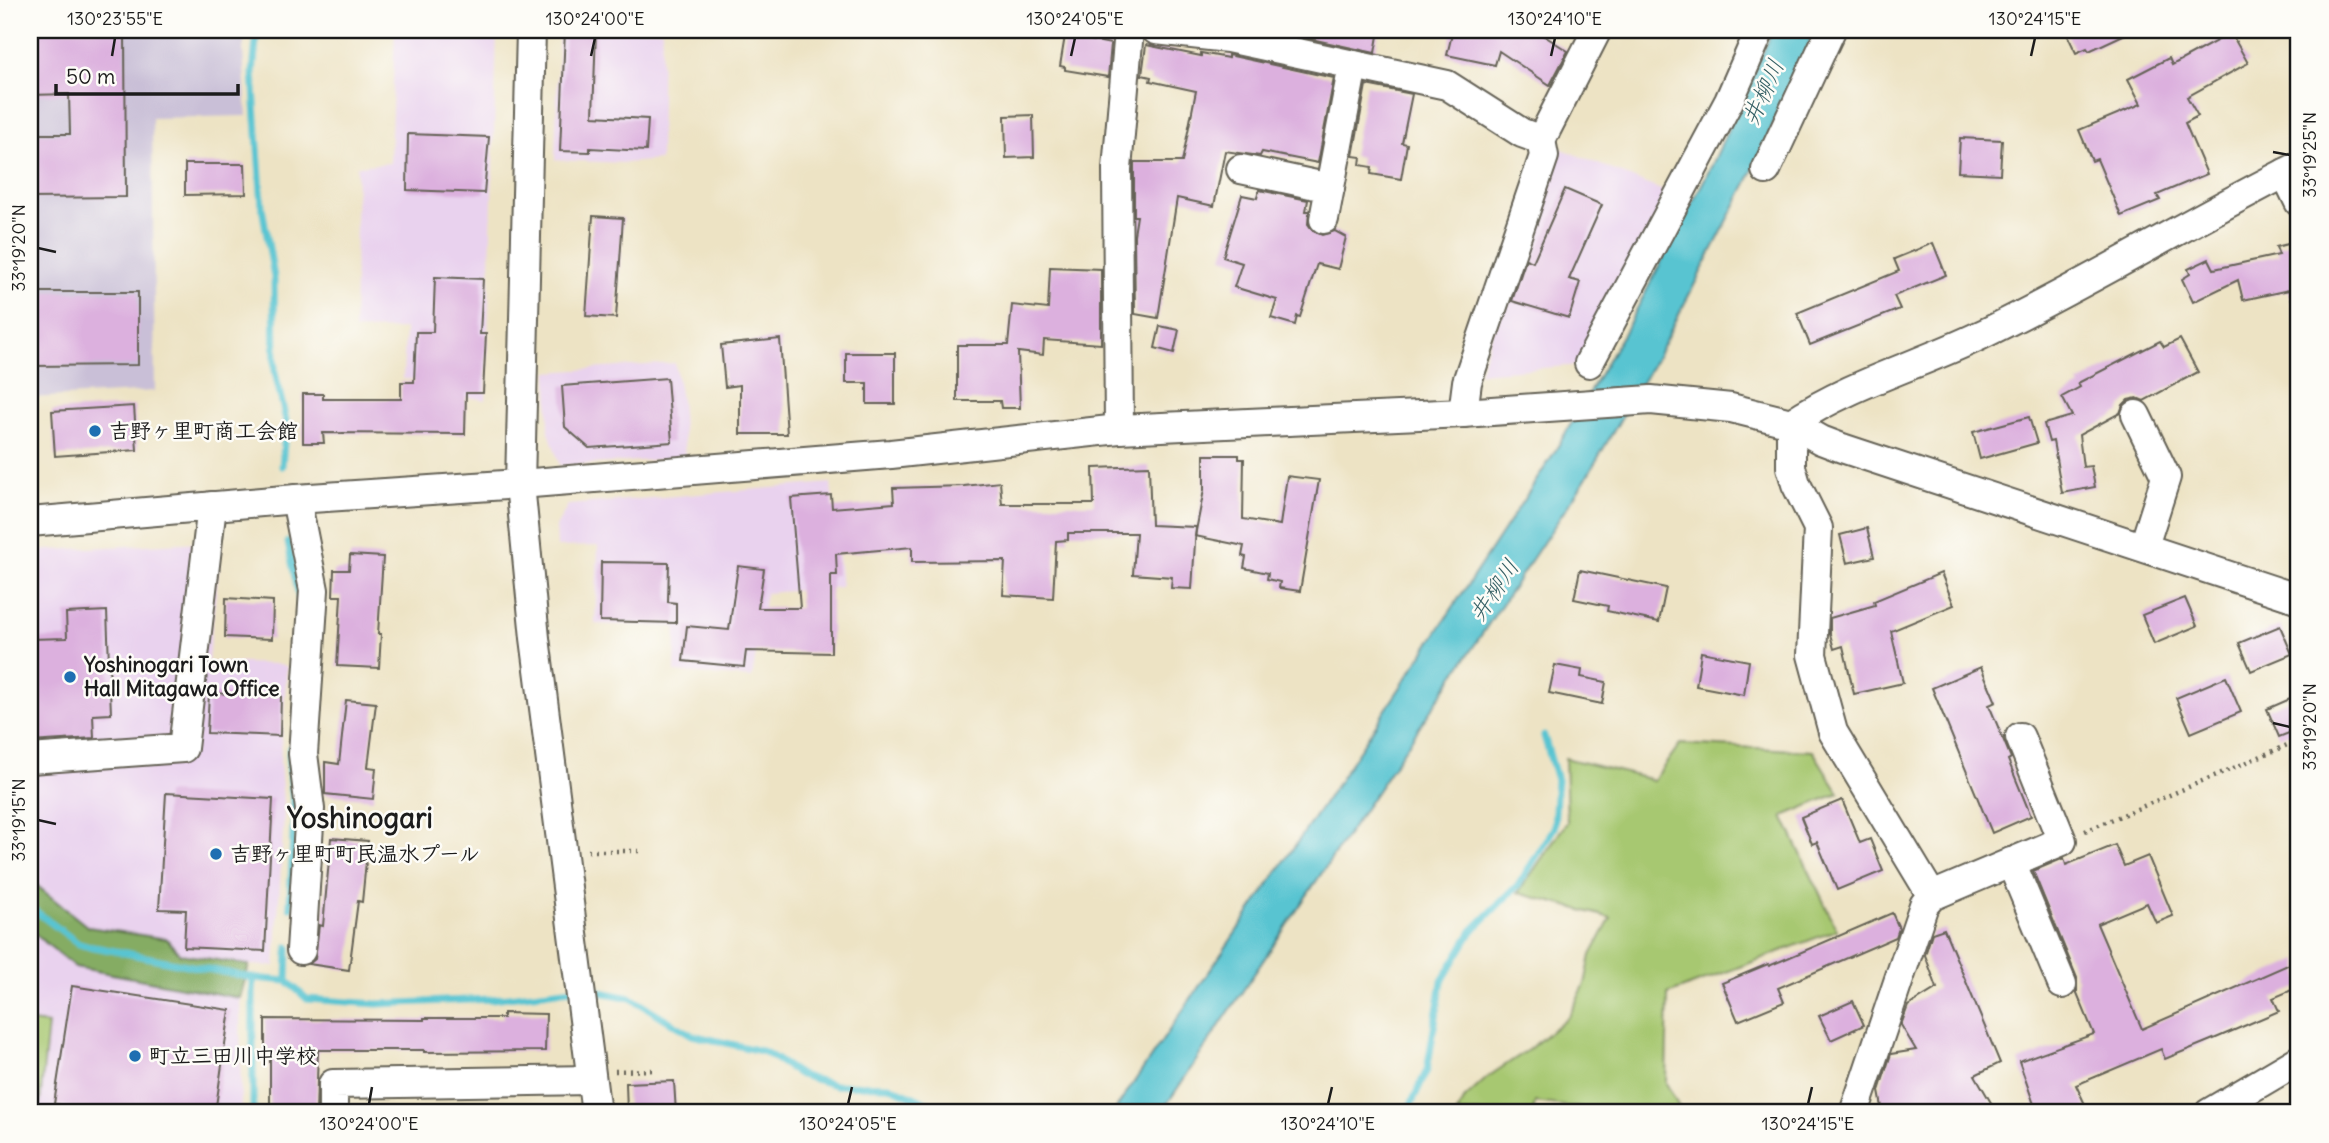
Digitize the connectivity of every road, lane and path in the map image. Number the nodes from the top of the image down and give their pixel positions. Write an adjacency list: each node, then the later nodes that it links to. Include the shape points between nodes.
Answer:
1 (531, 30): 20 (street)
2 (1129, 30): 19 (street, via 1117,169)
3 (1156, 30): 7 (street, via 1228,38)
4 (1597, 30): 8 (street)
5 (1760, 30): 15 (street, via 1729,101)
6 (1831, 30): 11 (street)
7 (1353, 65): 8 (street, via 1447,85 1521,133); 12 (street)
8 (1541, 140): 16 (street, via 1544,156 1466,382)
9 (1241, 169): 12 (street)
10 (2292, 169): 13 (street); 18 (street, via 1978,337 1849,390)
11 (1766, 170)
12 (1330, 188): 14 (street)
13 (2299, 202)
14 (1324, 219)
15 (1589, 363)
16 (1463, 412): 18 (street, via 1651,400 1731,408); 19 (street)
17 (2136, 415): 24 (street, via 2166,477)
18 (1791, 424): 24 (street, via 1842,448); 33 (street, via 1791,467 1818,528 1812,655 1833,732)
19 (1119, 429): 20 (street, via 891,454)
20 (520, 484): 21 (street); 30 (street)
21 (296, 499): 22 (street); 34 (street, via 314,590 303,754 310,809)
22 (212, 506): 23 (street); 28 (street, via 183,748)
23 (30, 522)
24 (2144, 547): 25 (street)
25 (2299, 599)
26 (2020, 737): 29 (street)
27 (2299, 740): 29 (path)
28 (30, 759)
29 (2062, 841): 32 (street)
30 (562, 851): 31 (path); 38 (street)
31 (639, 851)
32 (2011, 862): 33 (street); 35 (street)
33 (1932, 896): 41 (street, via 1924,905)
34 (301, 950)
35 (2062, 984)
36 (2299, 1060): 42 (street)
37 (656, 1070): 38 (path, via 610,1071)
38 (592, 1080): 39 (street, via 333,1084); 40 (street)
39 (333, 1113)
40 (596, 1113)
41 (1854, 1113)
42 (2209, 1113)

